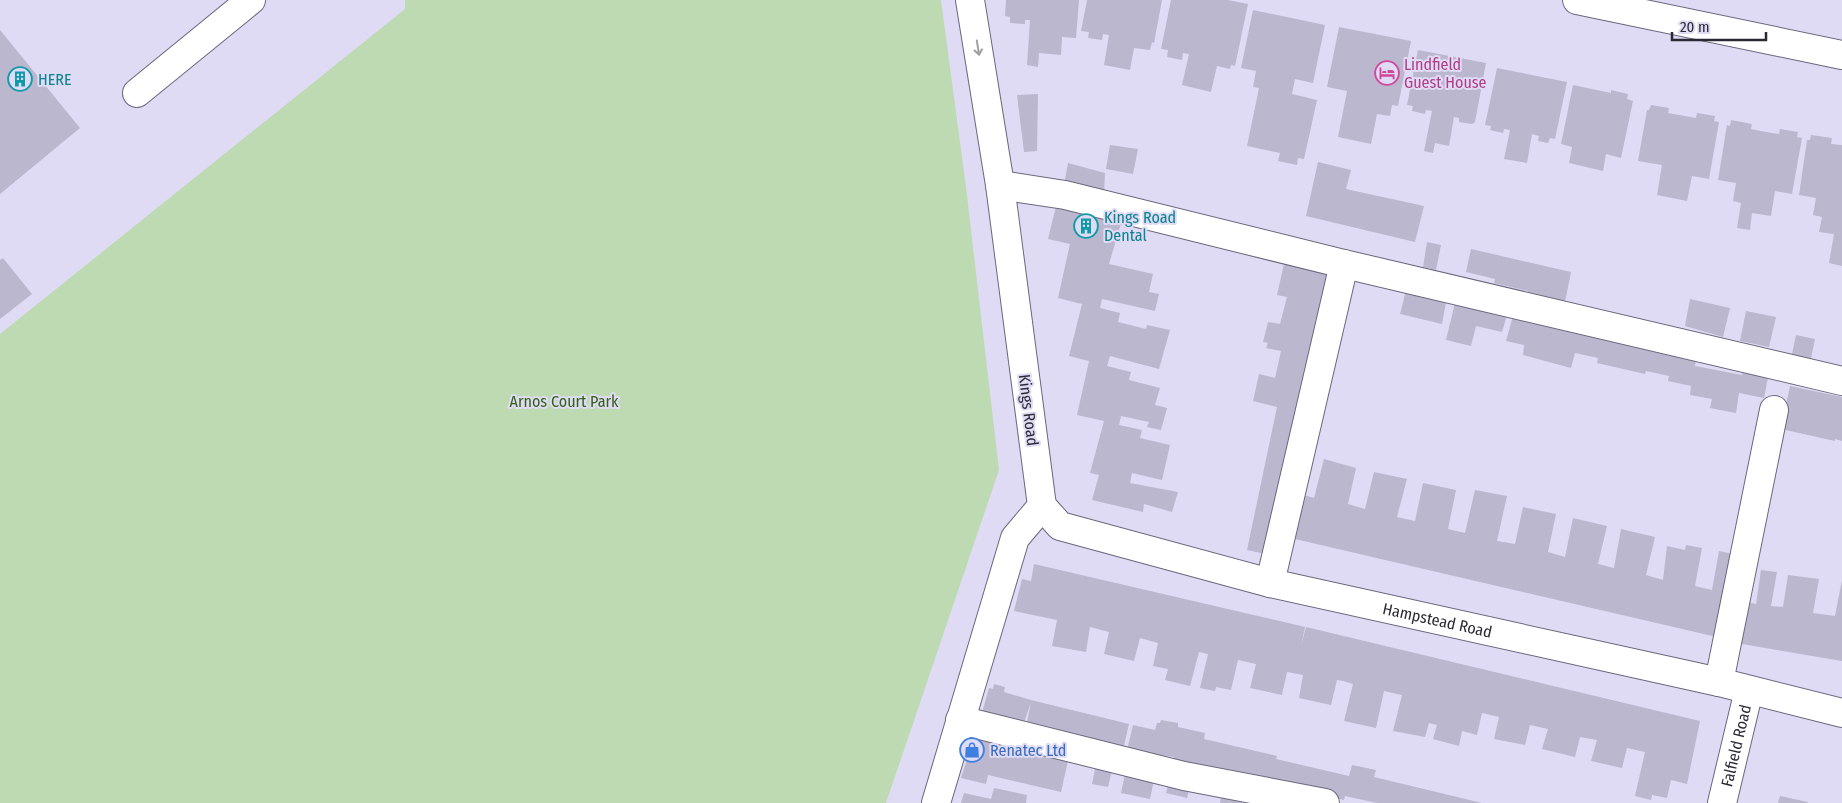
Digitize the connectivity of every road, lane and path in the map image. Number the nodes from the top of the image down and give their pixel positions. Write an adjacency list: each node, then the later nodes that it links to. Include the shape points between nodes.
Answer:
1 (251, 0): 5 (main road)
2 (970, 0): 6 (main road, Kings Road, one-way to 6)
3 (1577, 0): 4 (main road)
4 (1842, 55)
5 (137, 93)
6 (999, 175): 7 (main road); 10 (main road, Kings Road)
7 (1344, 264): 8 (main road); 11 (main road)
8 (1842, 381)
9 (1774, 410): 12 (main road)
10 (1042, 506): 11 (main road, Hampstead Road, via 1060,526); 15 (main road, via 1015,538)
11 (1270, 583): 12 (main road, Hampstead Road)
12 (1719, 682): 13 (main road, Hampstead Road)
13 (1749, 690): 14 (main road, Hampstead Road); 18 (main road, Falfield Road)
14 (1842, 713)
15 (960, 720): 16 (main road); 17 (main road, via 1184,776)
16 (936, 803)
17 (1325, 803)
18 (1722, 803)

